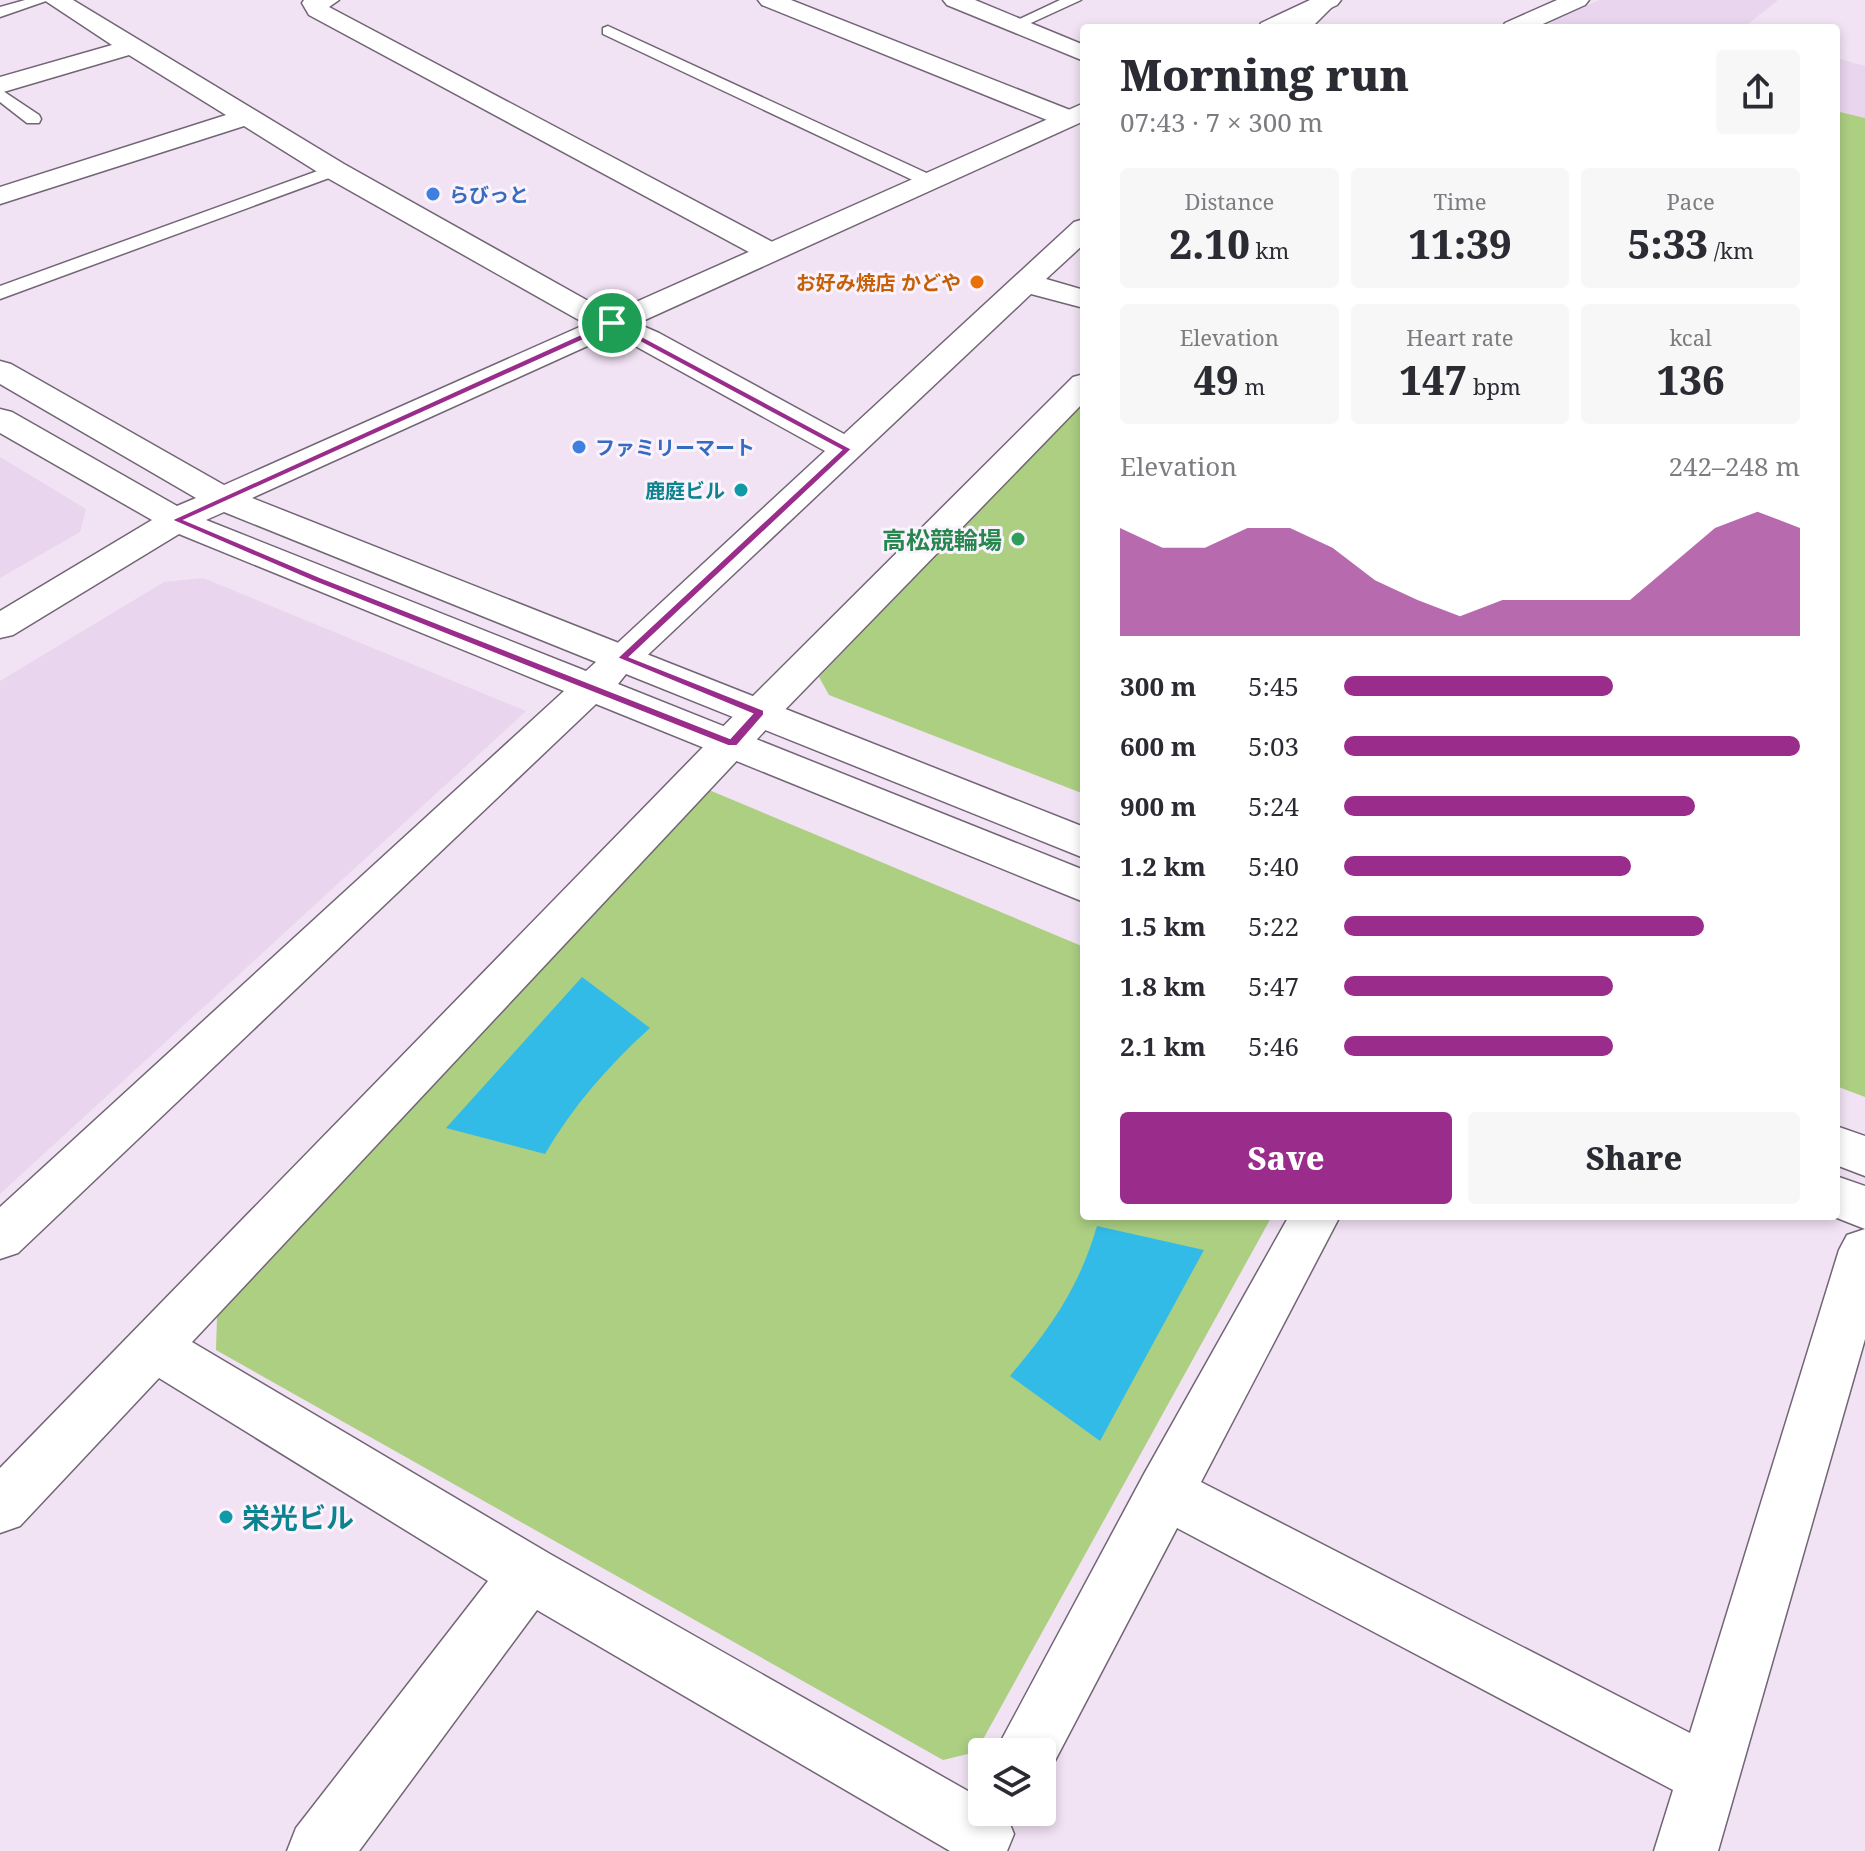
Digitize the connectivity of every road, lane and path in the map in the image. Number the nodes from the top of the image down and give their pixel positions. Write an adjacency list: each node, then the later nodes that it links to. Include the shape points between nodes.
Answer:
1 (41, 0): 9 (lane)
2 (56, 0): 15 (street)
3 (327, 0): 26 (street, via 314,3 317,10)
4 (770, 0): 19 (street)
5 (955, 0): 13 (street)
6 (1073, 0): 13 (lane)
7 (1577, 0): 12 (street)
8 (1325, 2): 10 (street); 11 (street)
9 (0, 12)
10 (1278, 24)
11 (1301, 24)
12 (1523, 24)
13 (1015, 25): 16 (street)
14 (608, 31): 23 (lane)
15 (131, 47): 17 (street); 20 (street)
16 (1080, 52)
17 (0, 85)
18 (0, 94): 21 (lane)
19 (1075, 114): 23 (street)
20 (246, 117): 22 (street); 24 (street)
21 (33, 119)
22 (334, 170): 28 (lane); 30 (street)
23 (927, 180): 26 (street)
24 (0, 196)
25 (1080, 232): 27 (street)
26 (770, 252): 30 (street)
27 (1025, 283): 29 (street); 34 (street)
28 (0, 293)
29 (1080, 298)
30 (612, 323): 34 (street); 35 (street)
31 (0, 371): 35 (street)
32 (1080, 388): 39 (street)
33 (0, 419): 36 (street)
34 (847, 449): 38 (street)
35 (223, 499): 36 (street); 38 (street)
36 (176, 520): 37 (street); 38 (street, via 316,579)
37 (0, 627)
38 (607, 673): 39 (street); 47 (street)
39 (746, 728): 40 (street); 41 (street); 49 (street)
40 (1080, 842)
41 (1080, 885)
42 (1840, 1147): 43 (street)
43 (1865, 1156)
44 (1840, 1198): 45 (street)
45 (1865, 1208)
46 (1313, 1220): 50 (street)
47 (0, 1238)
48 (1865, 1250): 54 (street)
49 (154, 1347): 51 (street); 52 (street)
50 (1164, 1492): 53 (street); 54 (street)
51 (0, 1507)
52 (529, 1574): 55 (street); 56 (street)
53 (1033, 1738)
54 (1708, 1775): 57 (street)
55 (983, 1832)
56 (319, 1851)
57 (1686, 1851)

